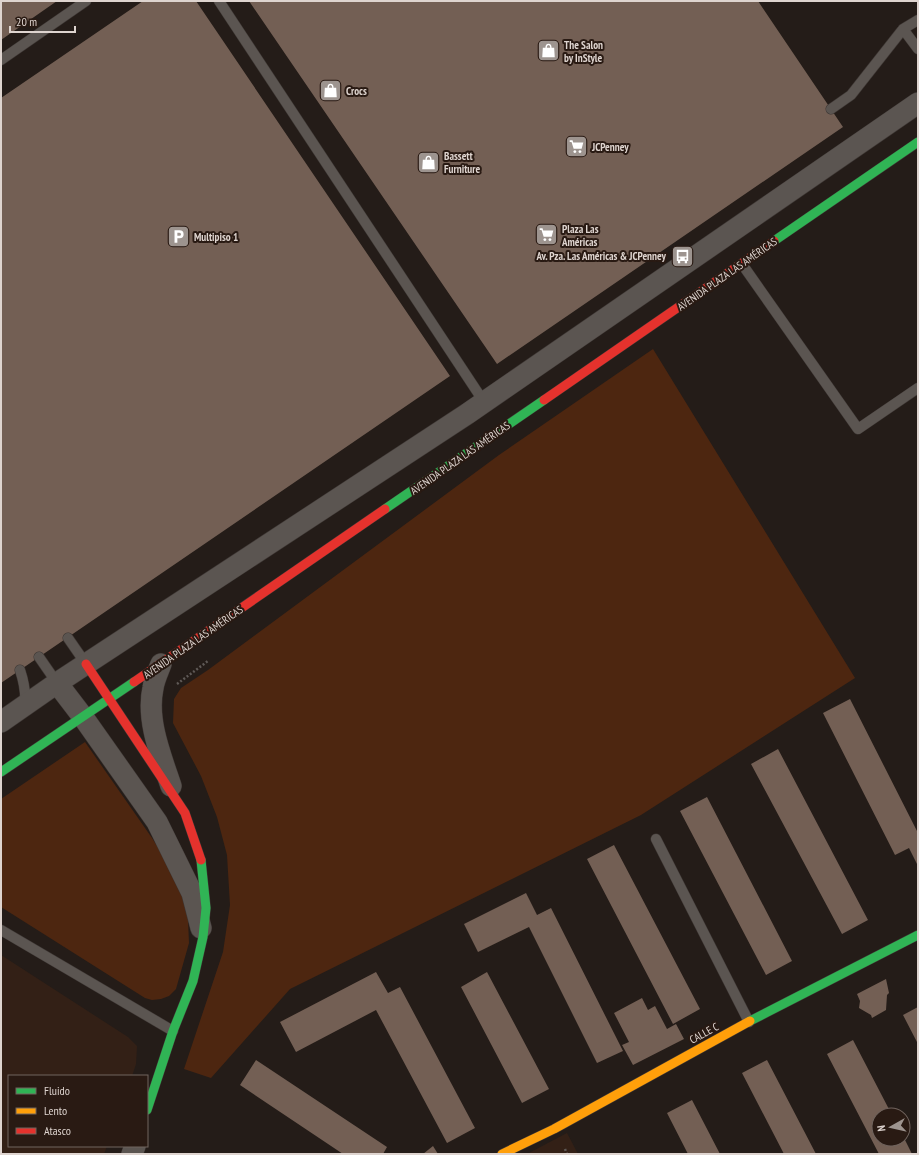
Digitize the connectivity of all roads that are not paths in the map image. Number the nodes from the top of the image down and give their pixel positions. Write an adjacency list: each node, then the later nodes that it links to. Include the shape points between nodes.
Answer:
1 (86, 1): 6 (lane)
2 (219, 1): 12 (lane)
3 (918, 20): 4 (lane)
4 (903, 29): 5 (lane); 8 (lane, via 851,95)
5 (918, 49)
6 (1, 60)
7 (918, 103): 12 (street)
8 (831, 109)
9 (918, 142): 10 (street, AVENIDA PLAZA LAS AMÉRICAS)
10 (742, 264): 11 (lane, via 858,429); 16 (street, AVENIDA PLAZA LAS AMÉRICAS)
11 (918, 388)
12 (484, 402): 15 (street)
13 (68, 638): 15 (lane)
14 (39, 657): 18 (lane)
15 (86, 664): 18 (street); 19 (street)
16 (161, 664): 19 (street, AVENIDA PLAZA LAS AMÉRICAS); 24 (street, via 153,687 152,716 159,751)
17 (20, 670): 20 (lane, via 24,682)
18 (57, 683): 20 (street); 21 (street)
19 (110, 699): 21 (street, AVENIDA PLAZA LAS AMÉRICAS); 24 (street)
20 (25, 705): 22 (street)
21 (83, 717): 23 (street, AVENIDA PLAZA LAS AMÉRICAS); 28 (street, via 157,822 192,893)
22 (1, 722)
23 (1, 772)
24 (176, 800): 28 (street, via 185,813 201,859 206,908)
25 (656, 839): 29 (lane)
26 (1, 930): 30 (lane)
27 (918, 935): 29 (street, CALLE C)
28 (203, 937): 30 (street, via 193,980)
29 (749, 1022): 32 (street, CALLE C, via 554,1129)
30 (173, 1031): 31 (street)
31 (148, 1107)
32 (502, 1154)

